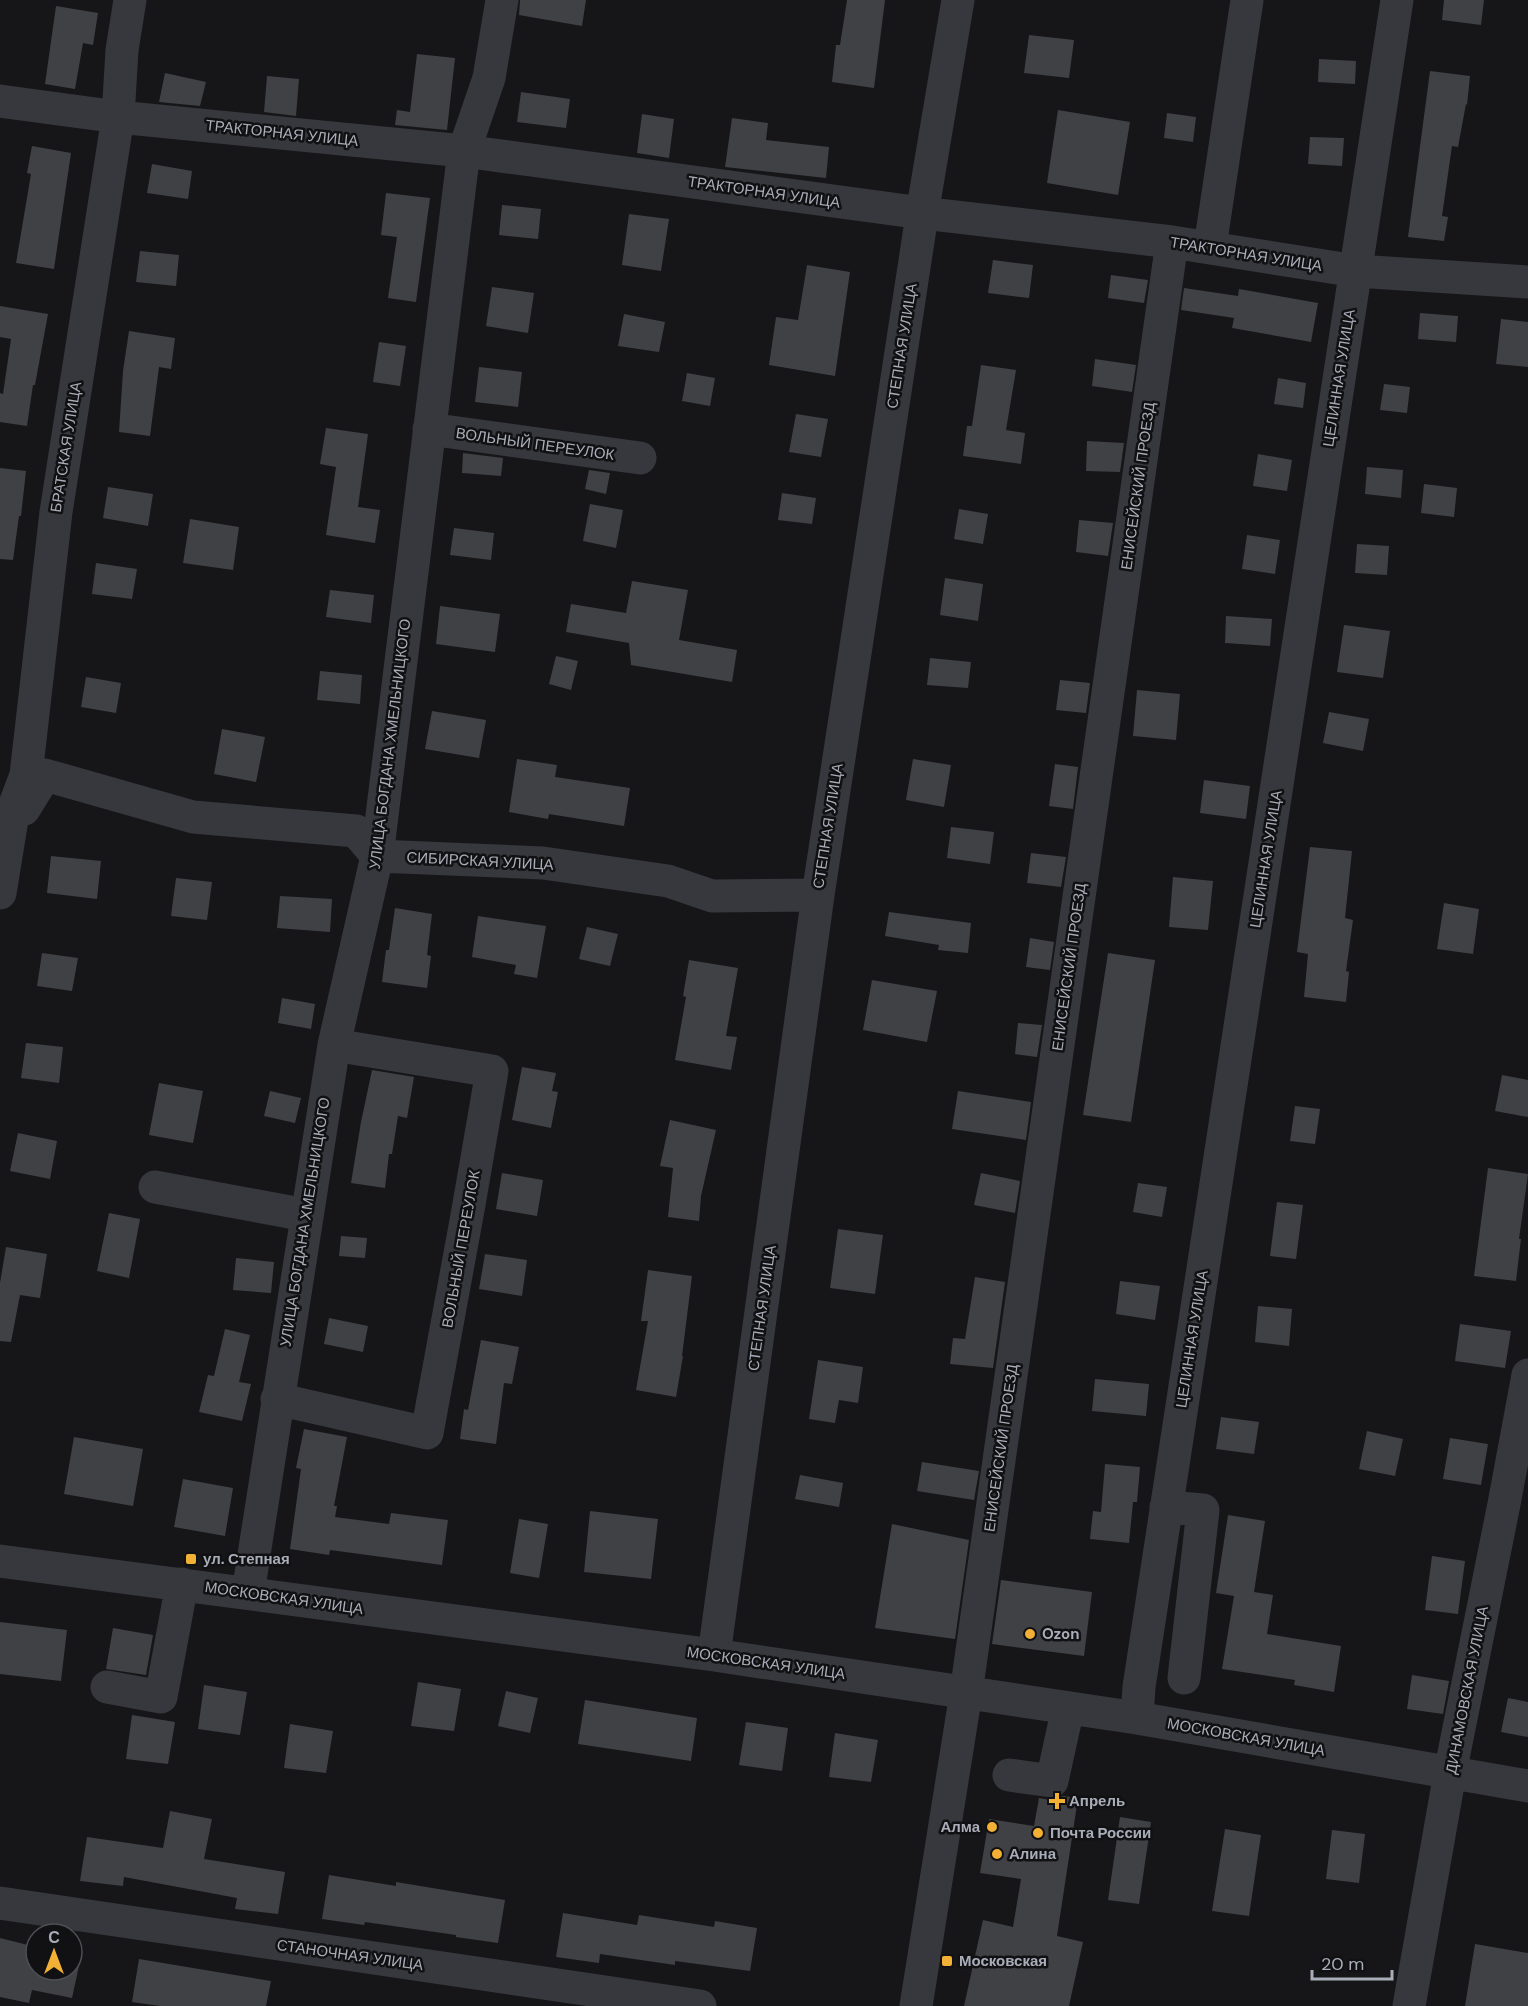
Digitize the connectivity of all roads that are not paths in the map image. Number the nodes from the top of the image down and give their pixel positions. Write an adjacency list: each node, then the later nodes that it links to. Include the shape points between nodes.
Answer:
1 (130, 0): 7 (street, БРАТСКАЯ УЛИЦА)
2 (502, 0): 8 (street, УЛИЦА БОГДАНА ХМЕЛЬНИЦКОГО, via 489,78)
3 (958, 0): 9 (street, СТЕПНАЯ УЛИЦА)
4 (1247, 0): 11 (street)
5 (1397, 0): 12 (street, ЦЕЛИННАЯ УЛИЦА)
6 (0, 101): 7 (street, ТРАКТОРНАЯ УЛИЦА)
7 (118, 117): 8 (street, ТРАКТОРНАЯ УЛИЦА); 16 (street, БРАТСКАЯ УЛИЦА, via 56,512 26,775)
8 (464, 151): 9 (street, ТРАКТОРНАЯ УЛИЦА); 14 (street, УЛИЦА БОГДАНА ХМЕЛЬНИЦКОГО)
9 (922, 213): 10 (street, ТРАКТОРНАЯ УЛИЦА); 19 (street, СТЕПНАЯ УЛИЦА)
10 (1172, 242): 11 (street, ТРАКТОРНАЯ УЛИЦА); 33 (street, ЕНИСЕЙСКИЙ ПРОЕЗД)
11 (1210, 248): 12 (street, ТРАКТОРНАЯ УЛИЦА)
12 (1356, 271): 13 (street, ТРАКТОРНАЯ УЛИЦА); 26 (street, ЦЕЛИННАЯ УЛИЦА)
13 (1528, 282)
14 (429, 429): 15 (street, ВОЛЬНЫЙ ПЕРЕУЛОК); 17 (street, УЛИЦА БОГДАНА ХМЕЛЬНИЦКОГО)
15 (640, 458)
16 (7, 806): 17 (street, via 21,813 45,775 193,817 356,831); 18 (street, БРАТСКАЯ УЛИЦА)
17 (377, 856): 19 (street, СИБИРСКАЯ УЛИЦА, via 543,863 668,881 712,896); 20 (street, УЛИЦА БОГДАНА ХМЕЛЬНИЦКОГО)
18 (0, 893)
19 (818, 895): 30 (street, СТЕПНАЯ УЛИЦА)
20 (334, 1045): 22 (street, УЛИЦА БОГДАНА ХМЕЛЬНИЦКОГО); 24 (street, ВОЛЬНЫЙ ПЕРЕУЛОК, via 492,1071 427,1433)
21 (155, 1188): 22 (street)
22 (306, 1215): 24 (street, УЛИЦА БОГДАНА ХМЕЛЬНИЦКОГО)
23 (1528, 1375): 25 (street, ДИНАМОВСКАЯ УЛИЦА)
24 (277, 1399): 29 (street, УЛИЦА БОГДАНА ХМЕЛЬНИЦКОГО)
25 (1516, 1506): 36 (street, ДИНАМОВСКАЯ УЛИЦА)
26 (1166, 1507): 31 (street, via 1203,1510); 35 (street, ЦЕЛИННАЯ УЛИЦА, via 1138,1687)
27 (0, 1561): 28 (street, МОСКОВСКАЯ УЛИЦА)
28 (182, 1584): 29 (street, МОСКОВСКАЯ УЛИЦА); 32 (street, via 161,1697)
29 (248, 1593): 30 (street, МОСКОВСКАЯ УЛИЦА)
30 (714, 1655): 33 (street, МОСКОВСКАЯ УЛИЦА)
31 (1184, 1678)
32 (107, 1687)
33 (966, 1693): 34 (street, МОСКОВСКАЯ УЛИЦА); 41 (street, ЕНИСЕЙСКИЙ ПРОЕЗД)
34 (1068, 1708): 35 (street, МОСКОВСКАЯ УЛИЦА); 37 (street, via 1052,1780)
35 (1137, 1718): 36 (street, МОСКОВСКАЯ УЛИЦА)
36 (1450, 1773): 38 (street, МОСКОВСКАЯ УЛИЦА); 42 (street, ДИНАМОВСКАЯ УЛИЦА)
37 (1009, 1775)
38 (1528, 1786)
39 (0, 1903): 40 (street, СТАНОЧНАЯ УЛИЦА)
40 (700, 2006)
41 (915, 2006)
42 (1409, 2006)

